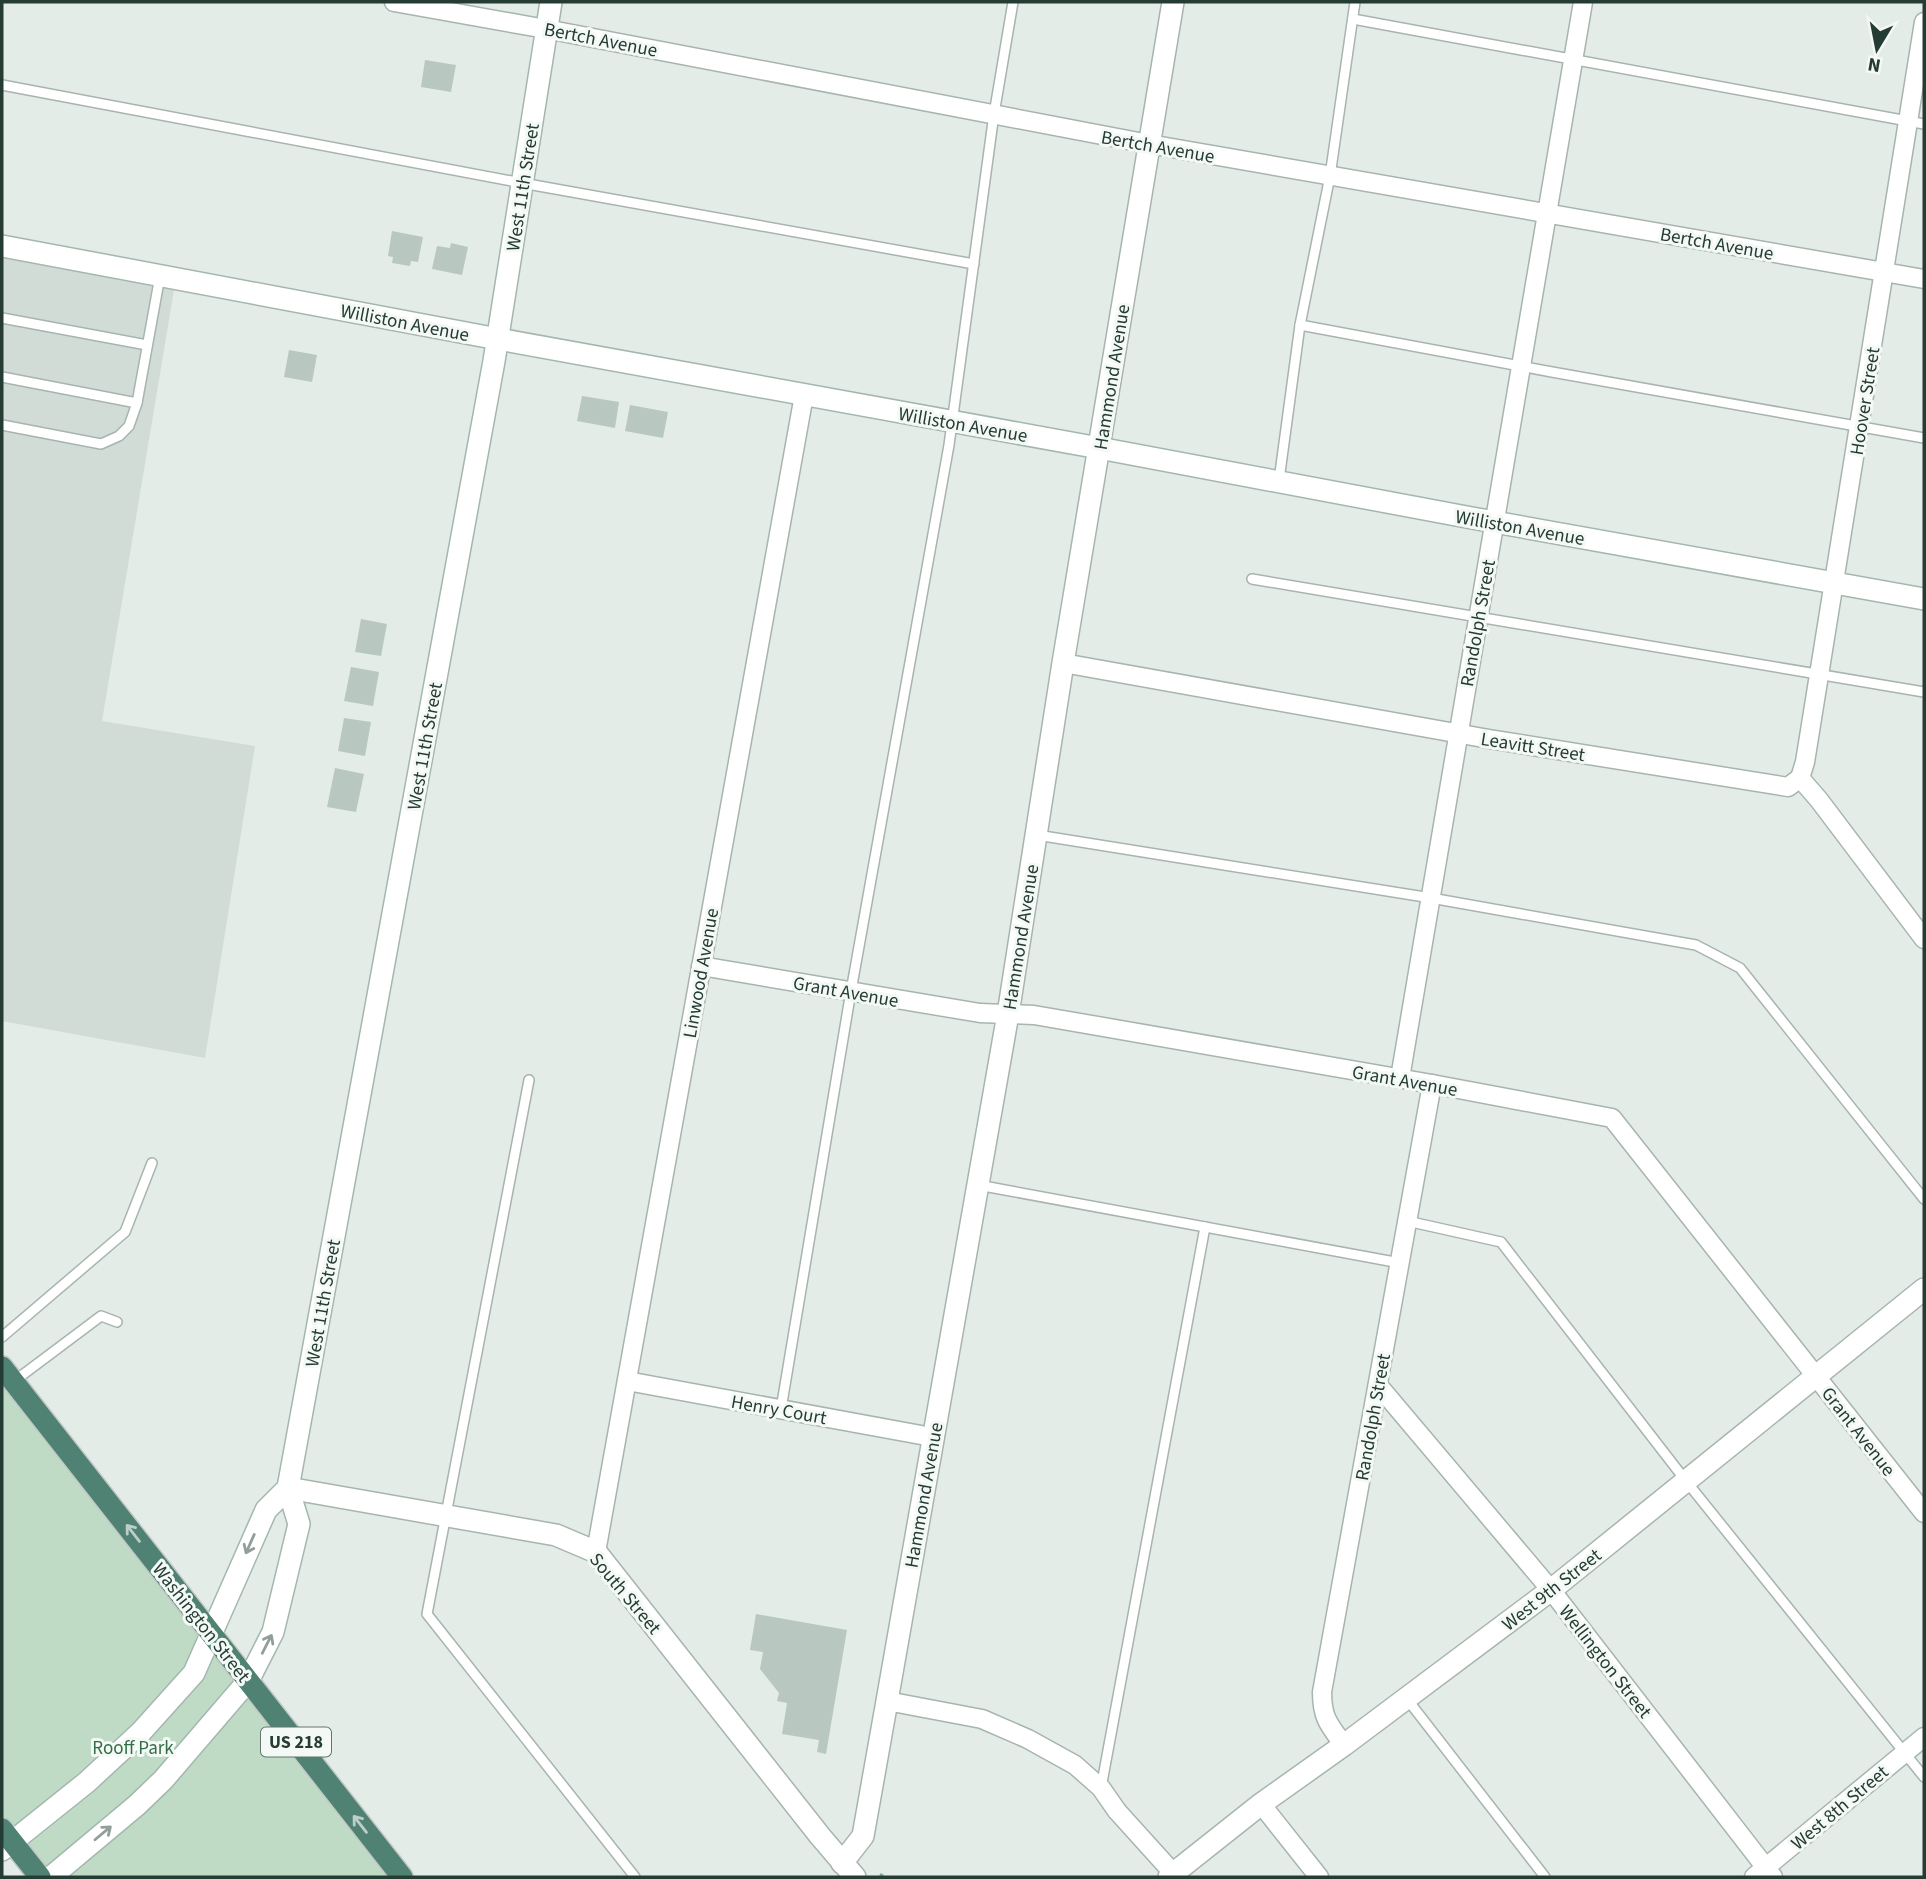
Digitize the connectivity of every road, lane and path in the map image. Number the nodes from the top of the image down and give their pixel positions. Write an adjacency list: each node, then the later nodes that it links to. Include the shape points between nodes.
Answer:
1 (394, 2): 9 (street, Bertch Avenue)
2 (551, 2): 9 (main road, West 11th Street)
3 (1013, 2): 12 (lane)
4 (1173, 2): 14 (main road, Hammond Avenue)
5 (1355, 2): 7 (lane)
6 (1583, 2): 10 (street, Randolph Street)
7 (1353, 19): 10 (lane); 15 (lane)
8 (1924, 22): 13 (street, Hoover Street)
9 (547, 29): 12 (street, Bertch Avenue); 16 (main road, West 11th Street)
10 (1574, 60): 13 (lane); 17 (street, Randolph Street)
11 (2, 85): 16 (lane)
12 (994, 114): 14 (street, Bertch Avenue); 19 (lane)
13 (1917, 123): 20 (street, Hoover Street)
14 (1149, 145): 15 (street, Bertch Avenue); 35 (main road, Hammond Avenue)
15 (1329, 176): 17 (street, Bertch Avenue); 24 (lane)
16 (522, 183): 19 (lane); 25 (main road, West 11th Street)
17 (1547, 214): 20 (street, Bertch Avenue); 27 (street, Randolph Street)
18 (2, 246): 21 (main road, Williston Avenue)
19 (974, 264): 31 (lane)
20 (1884, 272): 22 (street, Bertch Avenue); 33 (street, Hoover Street)
21 (160, 276): 25 (main road, Williston Avenue); 26 (lane)
22 (1924, 279)
23 (2, 318): 26 (lane)
24 (1300, 325): 27 (lane); 36 (lane)
25 (498, 339): 29 (main road, Williston Avenue); 72 (main road, West 11th Street)
26 (147, 345): 30 (lane)
27 (1521, 366): 33 (lane); 37 (street, Randolph Street)
28 (2, 377): 30 (lane)
29 (804, 395): 31 (main road, Williston Avenue); 50 (street, Linwood Avenue)
30 (137, 403): 32 (lane, via 129,426 101,444)
31 (953, 422): 35 (main road, Williston Avenue); 51 (lane)
32 (2, 425)
33 (1860, 427): 34 (lane); 39 (street, Hoover Street)
34 (1924, 438)
35 (1099, 448): 36 (main road, Williston Avenue); 42 (main road, Hammond Avenue)
36 (1279, 482): 37 (main road, Williston Avenue)
37 (1494, 522): 39 (main road, Williston Avenue); 41 (street, Randolph Street)
38 (1252, 579): 41 (lane)
39 (1834, 583): 40 (main road, Williston Avenue); 43 (street, Hoover Street)
40 (1924, 599)
41 (1478, 617): 43 (lane); 45 (street, Randolph Street)
42 (1063, 663): 45 (street, Leavitt Street); 47 (main road, Hammond Avenue)
43 (1819, 676): 44 (lane); 46 (street, Hoover Street)
44 (1924, 692)
45 (1458, 733): 46 (street, Leavitt Street, via 1788,787); 48 (street, Randolph Street)
46 (1800, 778): 49 (street)
47 (1036, 835): 48 (lane); 52 (main road, Hammond Avenue)
48 (1431, 898): 53 (street, Randolph Street); 58 (lane, via 1696,945 1740,968)
49 (1924, 939)
50 (701, 966): 51 (street, Grant Avenue); 67 (street, Linwood Avenue)
51 (851, 991): 52 (street, Grant Avenue); 69 (lane)
52 (1008, 1014): 53 (street, Grant Avenue); 57 (main road, Hammond Avenue)
53 (1400, 1078): 55 (street, Grant Avenue)
54 (529, 1080): 74 (lane)
55 (1432, 1084): 59 (street, Randolph Street); 66 (street, Grant Avenue, via 1612,1118)
56 (152, 1163): 64 (lane, via 125,1232)
57 (977, 1185): 60 (lane); 70 (main road, Hammond Avenue)
58 (1924, 1199)
59 (1407, 1221): 61 (street, Randolph Street); 71 (lane, via 1501,1242)
60 (1205, 1227): 61 (lane); 85 (lane)
61 (1400, 1263): 68 (street, Randolph Street)
62 (1924, 1289): 66 (main road, West 9th Street)
63 (117, 1322): 65 (lane, via 101,1316)
64 (2, 1337)
65 (8, 1374): 77 (highway, Washington Street / US 218, one-way to 65)
66 (1816, 1376): 71 (main road, West 9th Street); 73 (street, Grant Avenue)
67 (626, 1381): 69 (street, Henry Court); 75 (street, Linwood Avenue)
68 (1378, 1385): 76 (street, Wellington Street); 82 (street, Randolph Street, via 1322,1692 1328,1724)
69 (781, 1409): 70 (street, Henry Court)
70 (933, 1437): 80 (main road, Hammond Avenue)
71 (1686, 1481): 76 (main road, West 9th Street); 83 (lane)
72 (288, 1488): 74 (main road, South Street); 77 (main road, one-way to 77, via 265,1510); 78 (main road, West 11th Street, one-way to 72, via 273,1632 299,1524)
73 (1924, 1513)
74 (447, 1516): 75 (main road, South Street, via 556,1535); 94 (lane, via 428,1614)
75 (596, 1552): 88 (main road, South Street)
76 (1551, 1590): 79 (main road, West 9th Street); 89 (street, Wellington Street)
77 (211, 1633): 78 (highway, Washington Street / US 218); 87 (main road, via 194,1673 141,1732 39,1822)
78 (248, 1681): 92 (main road, West 11th Street, one-way to 78, via 163,1780); 93 (highway, Washington Street / US 218, one-way to 78)
79 (1406, 1699): 82 (main road, West 9th Street); 96 (lane)
80 (887, 1702): 85 (street, via 982,1719 1075,1765); 88 (main road, Hammond Avenue, via 863,1836)
81 (1924, 1737): 83 (street, West 8th Street)
82 (1344, 1745): 86 (main road, West 9th Street)
83 (1905, 1752): 84 (lane); 89 (street, West 8th Street)
84 (1924, 1777)
85 (1101, 1788): 90 (street)
86 (1261, 1804): 90 (main road, West 9th Street); 95 (street)
87 (5, 1840): 91 (highway)
88 (848, 1870)
89 (1764, 1874)
90 (1171, 1875)
91 (40, 1877)
92 (51, 1877)
93 (402, 1877)
94 (635, 1877)
95 (1319, 1877)
96 (1545, 1877)

